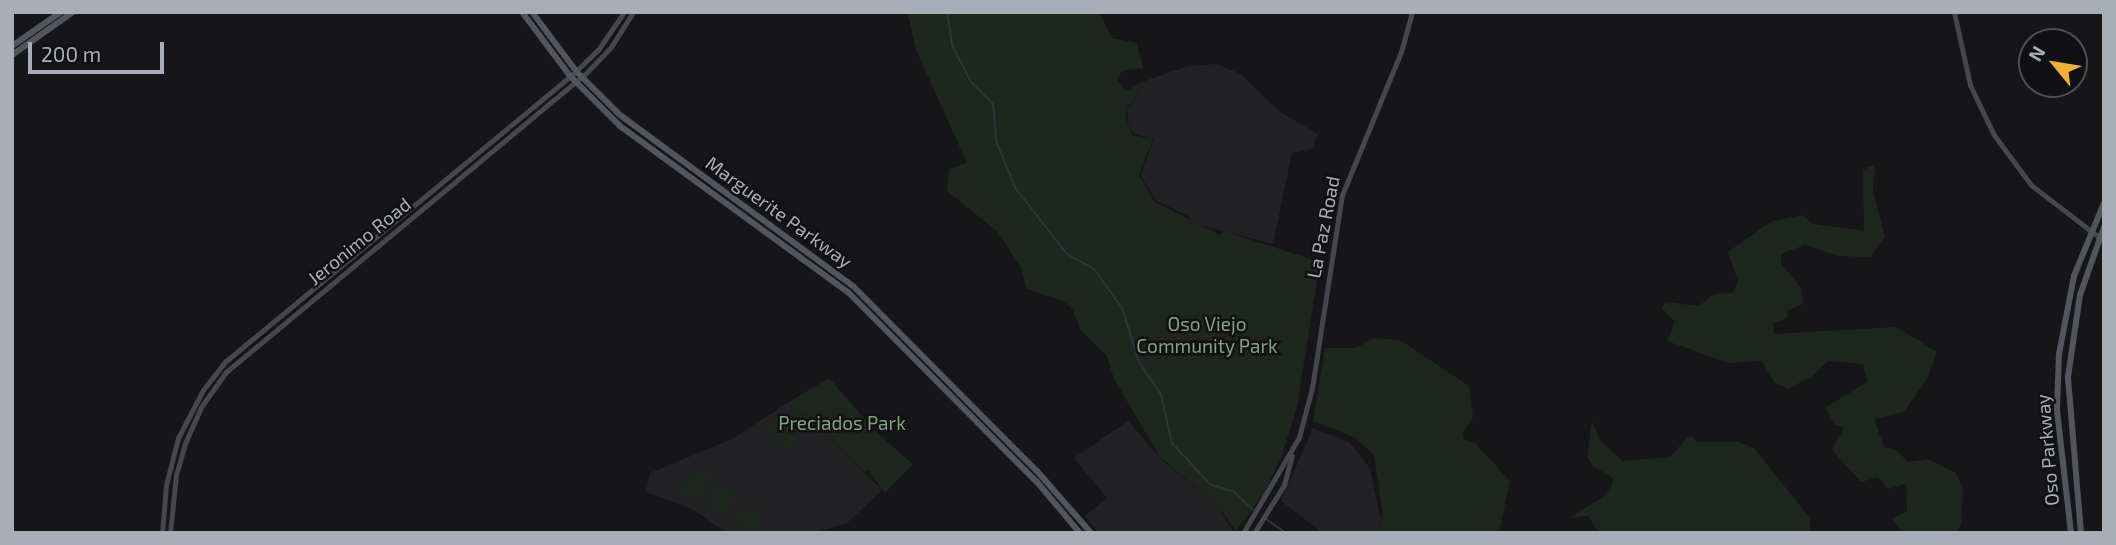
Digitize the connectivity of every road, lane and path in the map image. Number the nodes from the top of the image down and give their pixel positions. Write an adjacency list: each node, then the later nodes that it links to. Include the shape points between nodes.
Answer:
1 (61, 12): 9 (main road)
2 (73, 12): 10 (main road)
3 (522, 12): 11 (main road, Marguerite Parkway)
4 (532, 12): 11 (main road, Marguerite Parkway)
5 (624, 12): 11 (main road, Jeronimo Road)
6 (633, 12): 11 (main road, Jeronimo Road, via 611,47)
7 (1412, 12): 16 (main road, La Paz Road, via 1397,62 1342,195 1311,396)
8 (1954, 12): 14 (main road, via 1970,85 1994,135 2031,184)
9 (12, 46)
10 (12, 55)
11 (576, 76): 18 (main road, Jeronimo Road, via 226,361 200,396 178,438 166,485); 19 (main road, Jeronimo Road, via 226,372 201,407 183,449); 20 (main road, Marguerite Parkway, via 632,136 841,286 1037,482); 21 (main road, Marguerite Parkway, via 631,124 854,287 1037,471)
12 (2104, 203): 14 (main road, Oso Parkway)
13 (2104, 227): 15 (main road, Oso Parkway)
14 (2090, 231): 15 (main road); 23 (main road, Oso Parkway, via 2069,295 2058,372 2058,425)
15 (2101, 239): 24 (main road, Oso Parkway, via 2076,313 2067,382)
16 (1292, 456): 17 (main road, La Paz Road, via 1293,466); 22 (main road, La Paz Road)
17 (1254, 532)
18 (162, 533)
19 (170, 533)
20 (1080, 533)
21 (1091, 533)
22 (1243, 533)
23 (2071, 533)
24 (2081, 533)

